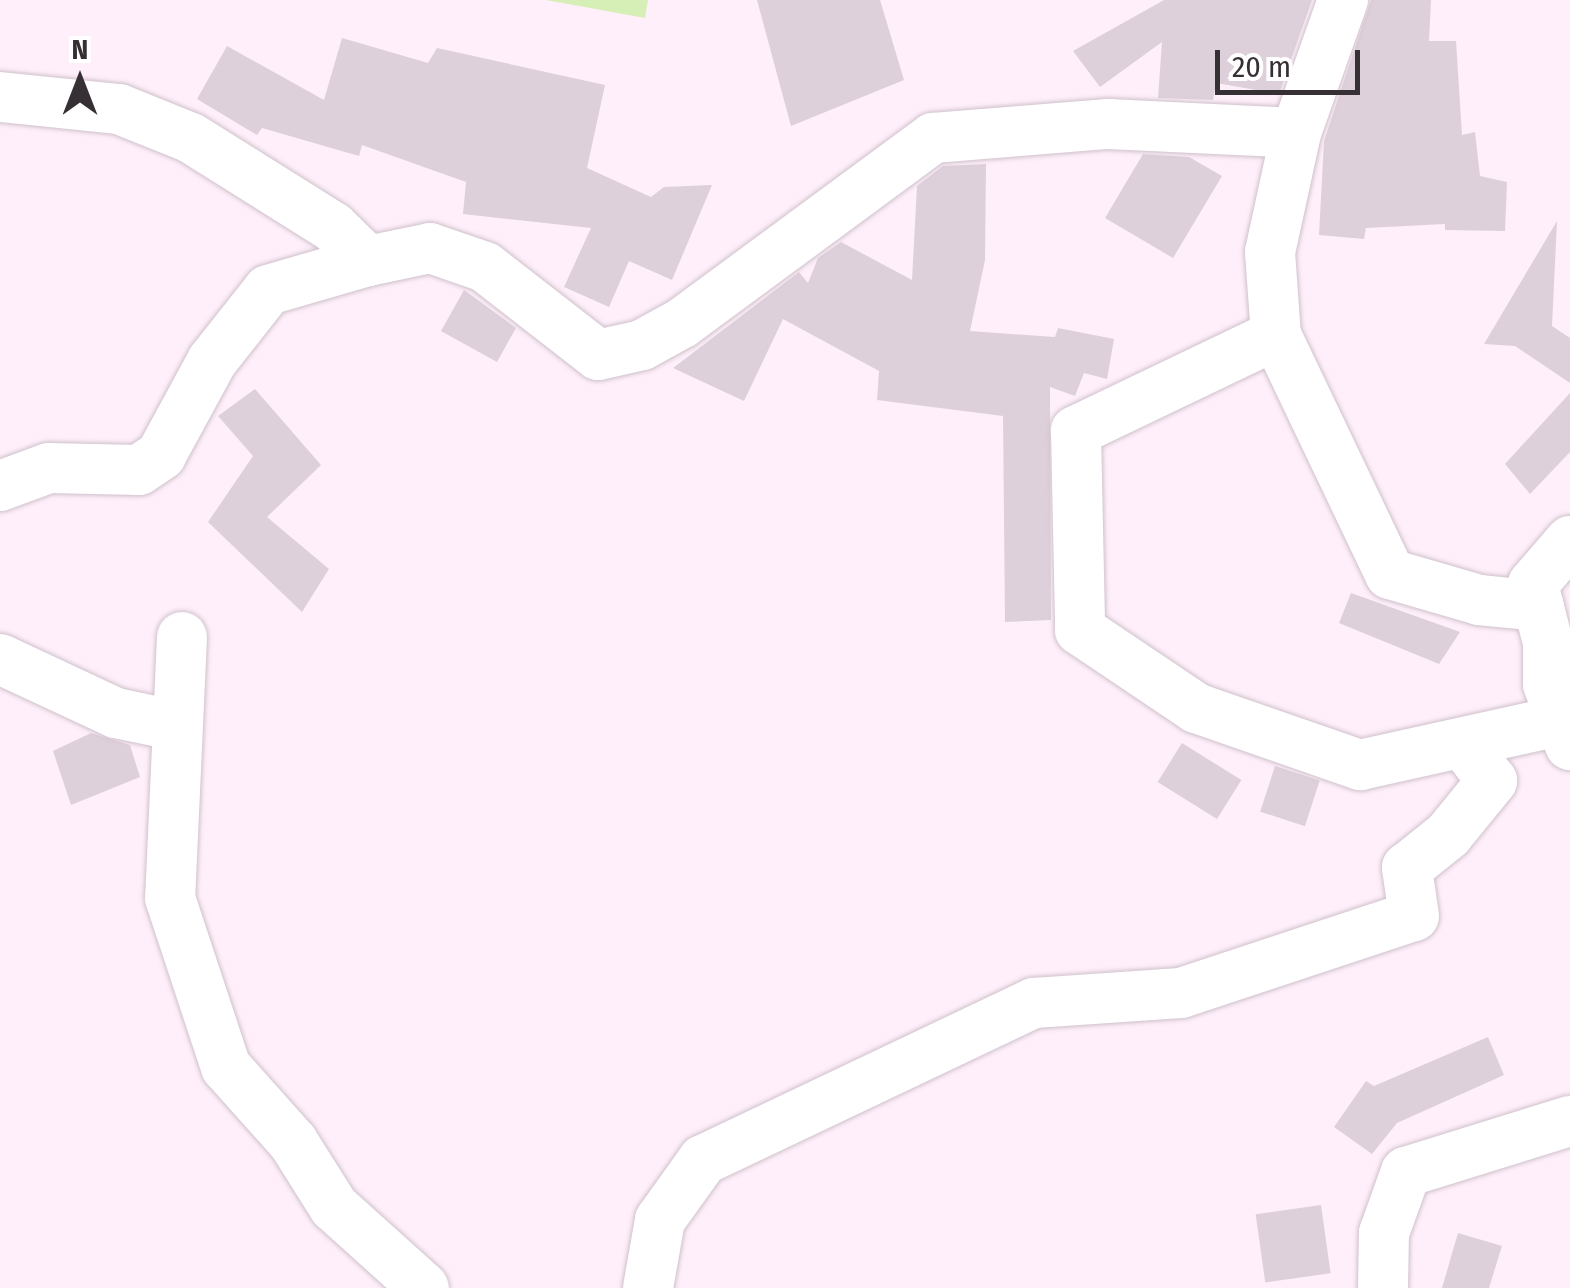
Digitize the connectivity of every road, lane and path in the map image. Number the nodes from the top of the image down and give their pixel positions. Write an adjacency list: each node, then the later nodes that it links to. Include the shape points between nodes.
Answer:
1 (1343, 0): 3 (street)
2 (0, 97): 4 (street, via 119,109 191,138 333,226)
3 (1296, 133): 4 (street, via 1108,124 933,138 682,323 642,346 598,355 485,267 430,248); 5 (street, via 1270,252)
4 (368, 260): 6 (street, via 268,290 212,361 160,455 139,470 49,468)
5 (1276, 335): 8 (street, via 1390,574 1479,600); 13 (street, via 1076,431 1080,630 1196,708 1360,765)
6 (0, 486)
7 (1570, 541): 8 (street, via 1534,584)
8 (1539, 606): 12 (street)
9 (182, 636): 11 (street)
10 (0, 659): 11 (street, via 116,712)
11 (178, 726): 15 (street, via 170,898 226,1067 293,1142 334,1207)
12 (1564, 733): 13 (street)
13 (1463, 742): 16 (street, via 1492,781 1448,835 1406,868 1414,916 1181,993 1034,1003 703,1160 660,1220)
14 (1570, 1121): 17 (street, via 1406,1172 1384,1232)
15 (424, 1288)
16 (648, 1288)
17 (1383, 1288)

